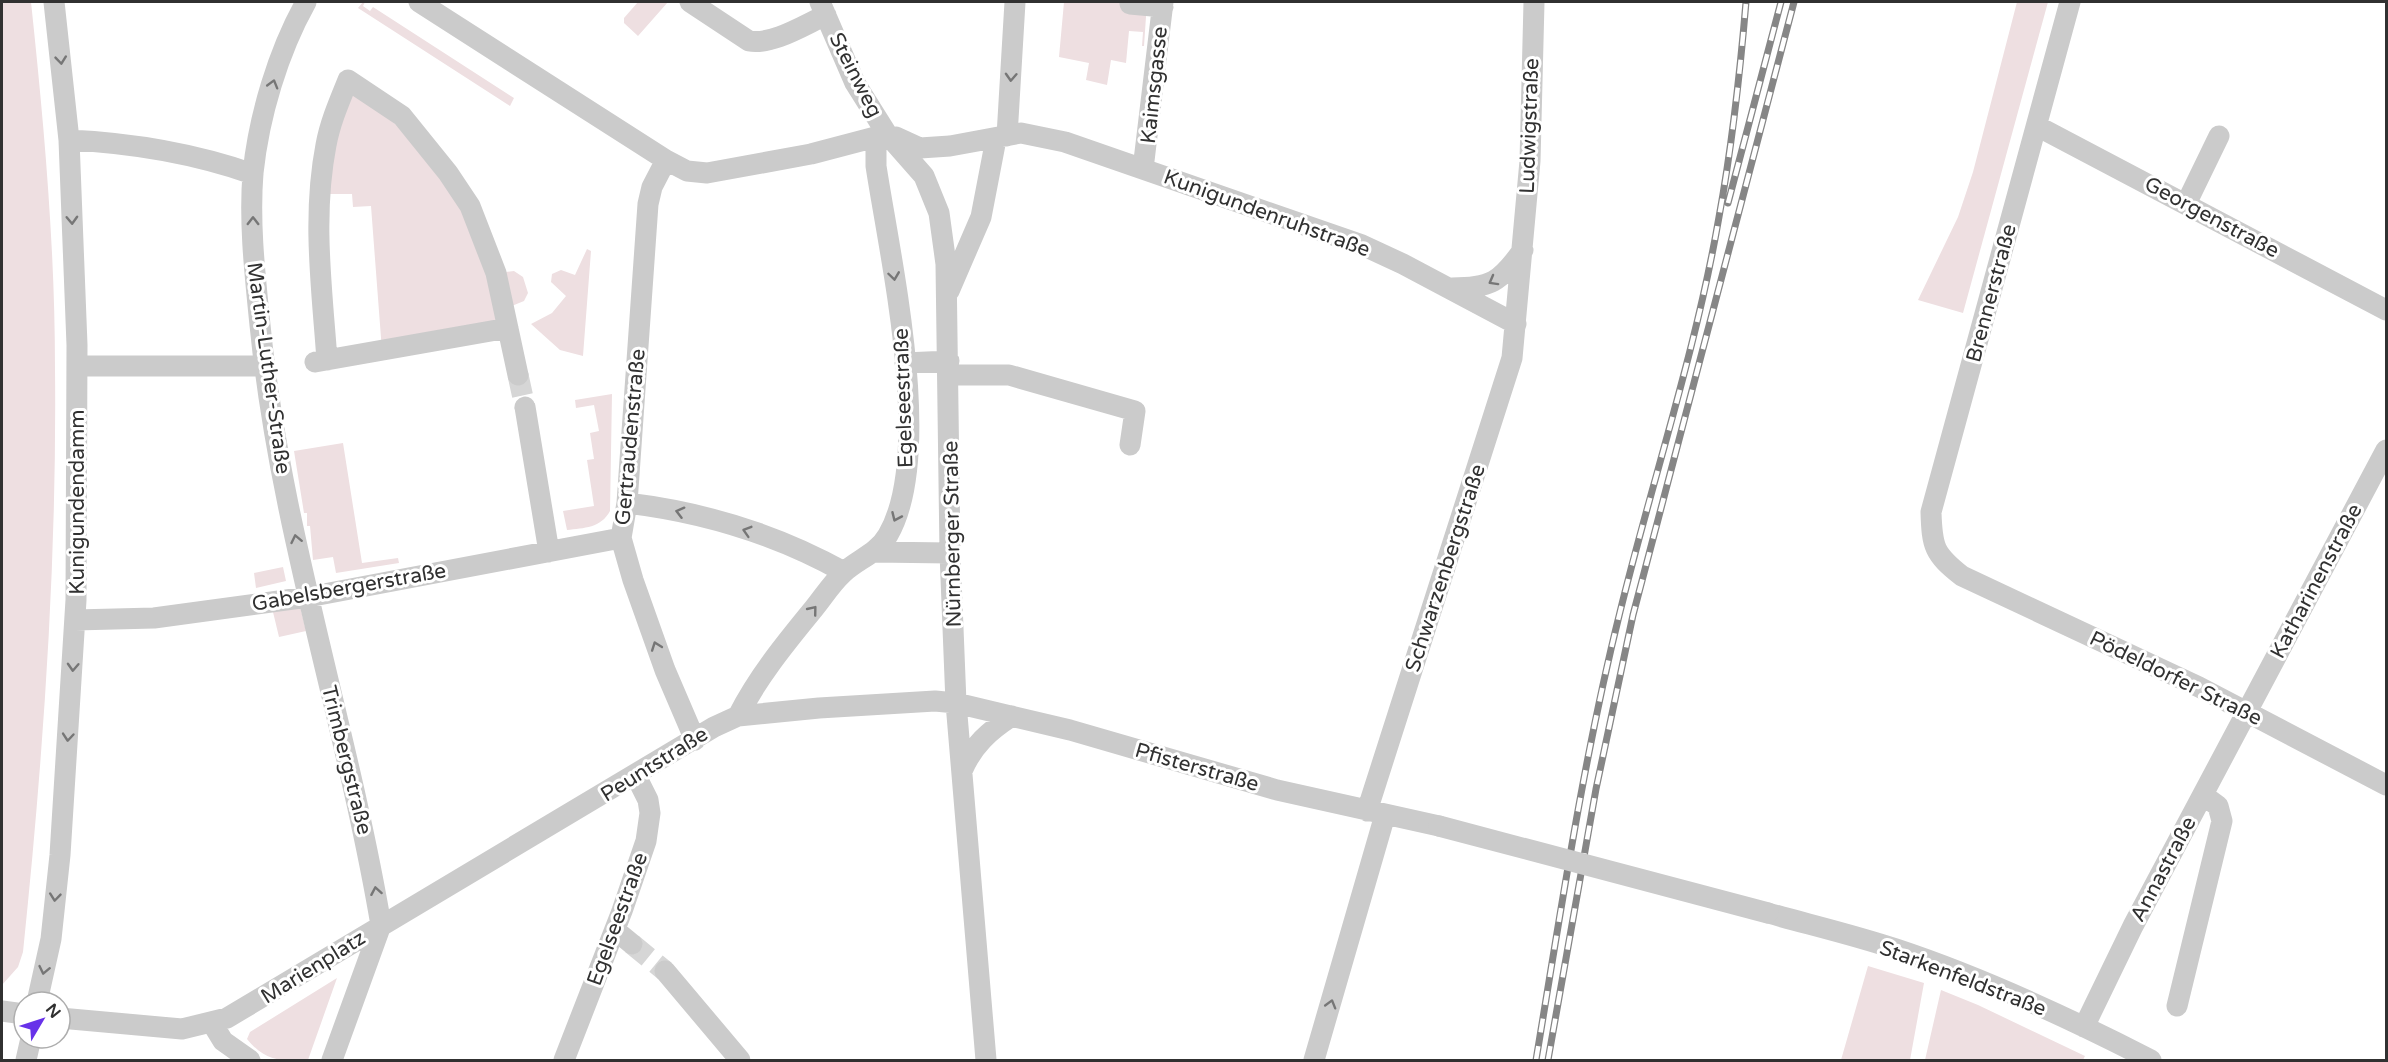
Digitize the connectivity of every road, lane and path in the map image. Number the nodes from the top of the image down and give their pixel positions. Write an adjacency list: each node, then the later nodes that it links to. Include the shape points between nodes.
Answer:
1 (54, 2): 15 (street, Kunigundendamm, one-way to 15)
2 (306, 2): 18 (street, Martin-Luther-Straße, one-way to 2, via 280,62)
3 (419, 2): 16 (street)
4 (690, 2): 10 (street, via 755,42 776,37)
5 (1015, 2): 14 (street, Nürnberger Straße, one-way to 14)
6 (1534, 2): 20 (street, Ludwigstraße, via 1530,161)
7 (2070, 2): 11 (street, Brennerstraße)
8 (1130, 4): 9 (street)
9 (1163, 4): 17 (street, Kaimsgasse)
10 (823, 8): 12 (street, Steinweg, via 855,82)
11 (2037, 126): 19 (street, Georgenstraße); 40 (street, Brennerstraße, via 1931,512 1934,545 1941,560)
12 (887, 134): 14 (street, Steinweg, via 920,148); 16 (street, via 812,154 707,173 687,171); 22 (street, Nürnberger Straße, via 924,176 933,193 946,264); 26 (street, Egelseestraße, one-way to 26, via 876,146 876,166)
13 (2219, 136): 19 (street)
14 (1001, 138): 17 (street, Kunigundenruhstraße, via 1021,133 1038,135); 22 (street, Nürnberger Straße, via 981,217)
15 (69, 140): 18 (street, via 121,142 161,149); 27 (street, Kunigundendamm, one-way to 27)
16 (666, 160): 34 (street, Gertraudenstraße, via 648,204)
17 (1143, 169): 21 (street, Kunigundenruhstraße, via 1362,245)
18 (253, 174): 28 (street, Martin-Luther-Straße, one-way to 18, via 253,253)
19 (2186, 204): 23 (street, Georgenstraße)
20 (1523, 250): 21 (street, one-way to 21, via 1490,285); 24 (street, Ludwigstraße)
21 (1451, 288): 24 (street, Kunigundenruhstraße)
22 (946, 297): 29 (street, Nürnberger Straße)
23 (2386, 310)
24 (1516, 324): 52 (street, Schwarzenbergstraße, via 1507,378)
25 (508, 328): 25 (street, via 496,273 470,206 402,116 348,80 326,144 320,194 321,361); 30 (street)
26 (905, 363): 29 (street); 37 (street, Egelseestraße, one-way to 37, via 907,477 888,535)
27 (77, 366): 28 (street); 42 (street, Kunigundendamm)
28 (264, 366): 41 (street, Martin-Luther-Straße, one-way to 28)
29 (949, 368): 32 (street, via 1009,375 1135,411); 38 (street, Nürnberger Straße)
30 (518, 375)
31 (525, 407): 36 (street)
32 (1130, 445)
33 (2386, 450): 44 (street, Katharinenstraße)
34 (627, 503): 35 (street, Gertraudenstraße); 39 (street, one-way to 34, via 771,538 664,508)
35 (621, 538): 36 (street, Gabelsbergerstraße); 47 (street, Gertraudenstraße, one-way to 35, via 664,670)
36 (549, 552): 41 (street, Gabelsbergerstraße)
37 (874, 552): 38 (street); 39 (street, Egelseestraße)
38 (950, 553): 43 (street, Nürnberger Straße)
39 (844, 572): 45 (street, Egelseestraße, one-way to 39, via 755,684)
40 (1962, 576): 44 (street, Pödeldorfer Straße)
41 (308, 597): 42 (street, Gabelsbergerstraße, via 154,618); 54 (street, Trimbergstraße, one-way to 41, via 367,845)
42 (75, 620): 58 (street, Kunigundendamm, one-way to 58, via 60,855 51,939)
43 (956, 703): 45 (street, Peuntstraße, via 935,701); 46 (street, Pfisterstraße); 48 (street, Nürnberger Straße)
44 (2246, 712): 50 (street, Pödeldorfer Straße); 51 (street, Annastraße)
45 (738, 716): 47 (street, Peuntstraße)
46 (1012, 716): 48 (street, via 976,745); 52 (street, Pfisterstraße, via 1277,790)
47 (695, 740): 49 (street, Peuntstraße)
48 (962, 771): 67 (street, Nürnberger Straße)
49 (636, 776): 54 (street, Peuntstraße); 55 (street, Egelseestraße, via 648,801 650,823)
50 (2386, 785)
51 (2203, 795): 59 (street, via 2218,806 2222,821); 62 (street, Annastraße)
52 (1376, 813): 53 (street, Pfisterstraße, bridge); 68 (street, Schwarzenbergstraße, one-way to 52)
53 (1768, 913): 62 (street, Starkenfeldstraße, via 1937,964)
54 (381, 925): 61 (street, Marienplatz, via 255,1003); 64 (street, Marienplatz)
55 (615, 930): 56 (street); 65 (street, Egelseestraße)
56 (632, 944)
57 (665, 971): 66 (street)
58 (40, 990)
59 (2177, 1006)
60 (72, 1019): 61 (street, Marienplatz, via 182,1029)
61 (213, 1023): 63 (street, via 223,1041)
62 (2084, 1027): 69 (street, Starkenfeldstraße)
63 (250, 1060)
64 (332, 1060)
65 (564, 1060)
66 (740, 1060)
67 (986, 1060)
68 (1314, 1060)
69 (2151, 1060)

